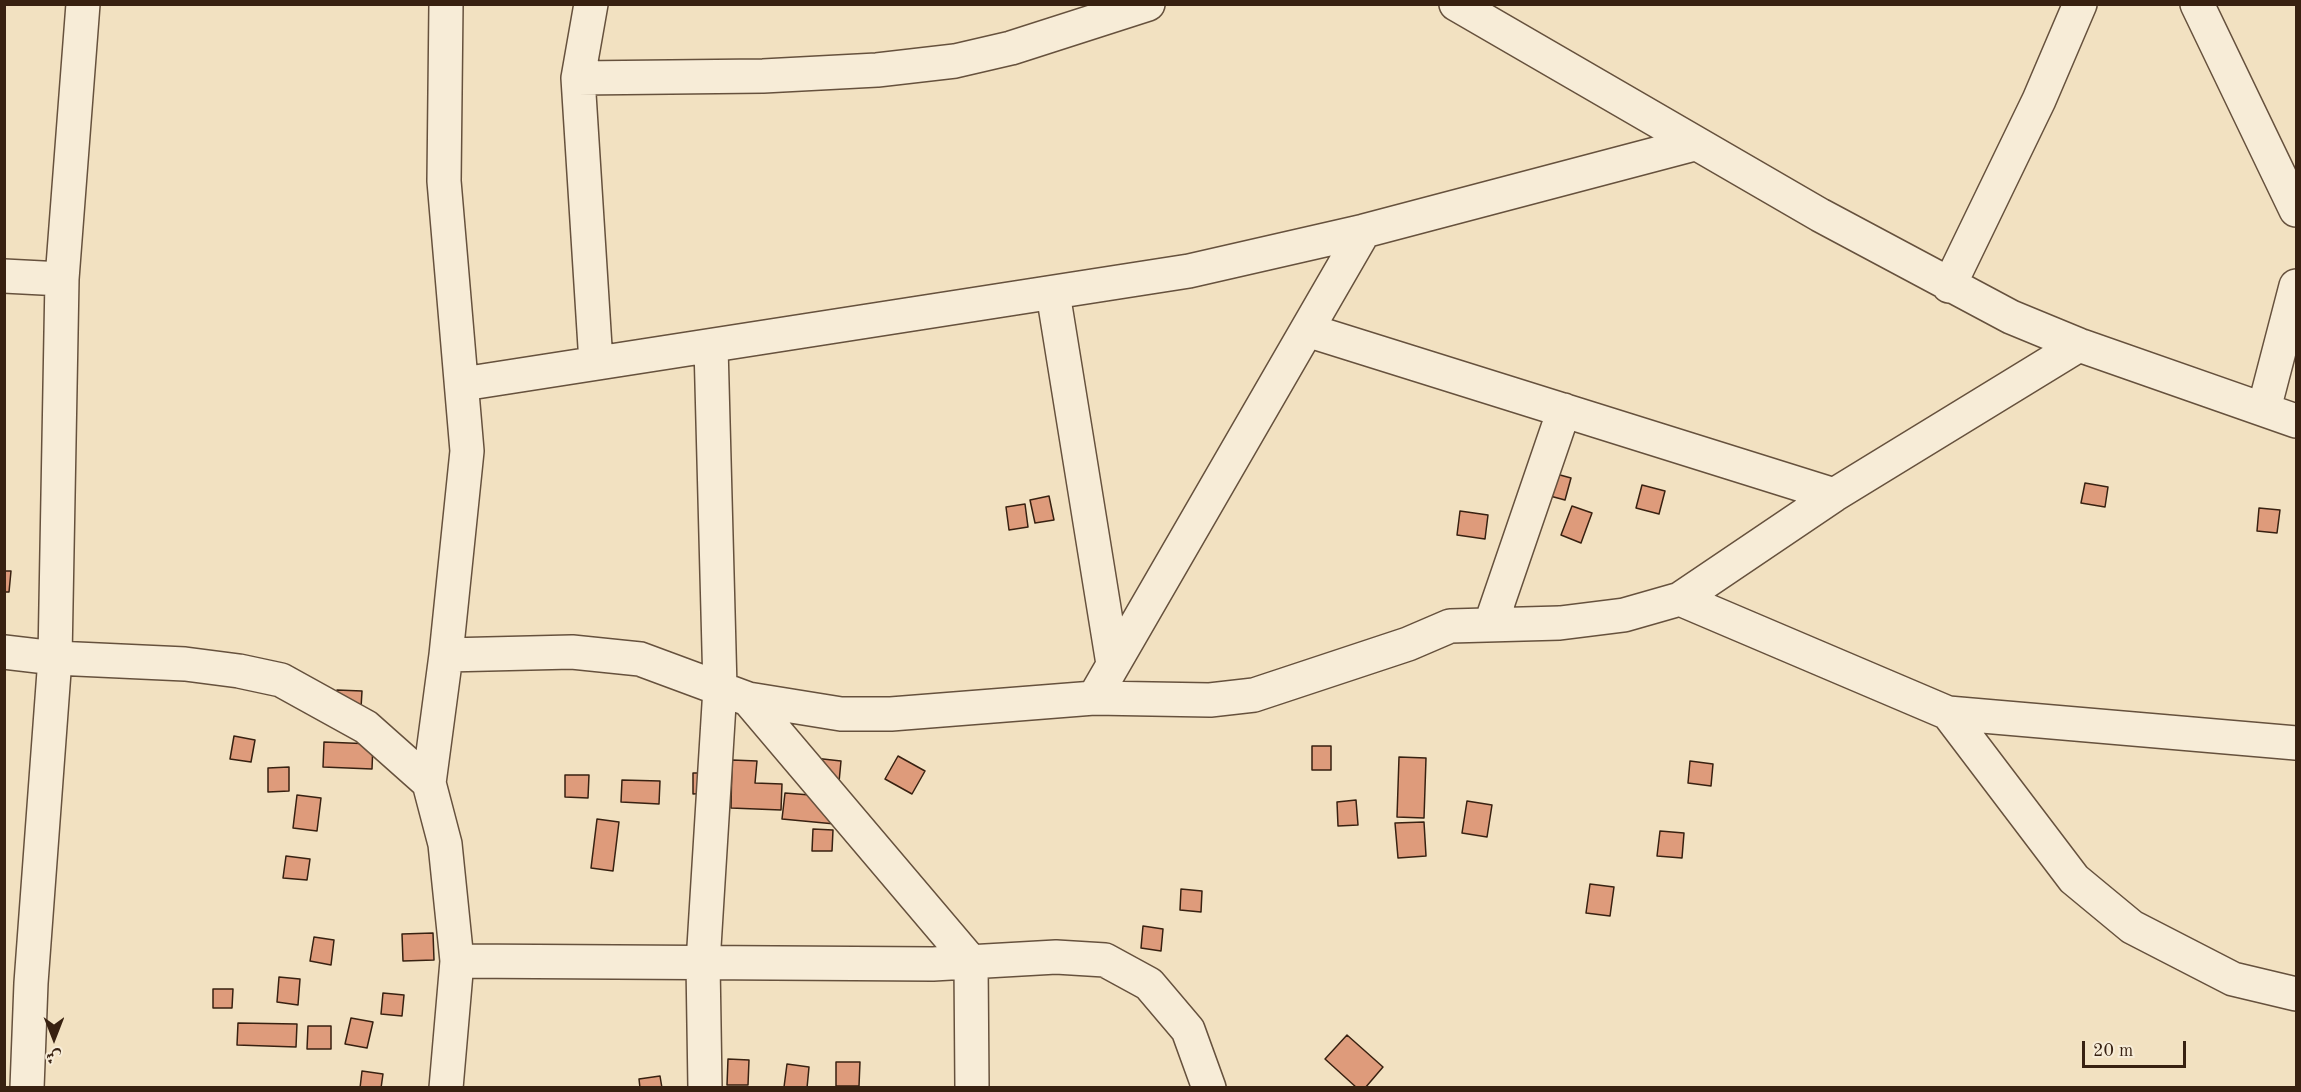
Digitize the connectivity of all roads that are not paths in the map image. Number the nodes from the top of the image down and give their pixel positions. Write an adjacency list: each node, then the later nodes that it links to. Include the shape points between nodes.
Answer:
1 (83, 4): 13 (street)
2 (446, 4): 21 (street, via 444,181)
3 (591, 4): 8 (street)
4 (1148, 4): 8 (street, via 1011,48 955,61 763,76)
5 (1456, 4): 9 (street)
6 (2080, 4): 14 (street, via 2039,100)
7 (2197, 4): 10 (street)
8 (578, 78): 20 (street)
9 (1694, 144): 11 (street); 14 (street)
10 (2296, 210)
11 (1364, 231): 16 (street, via 1189,271); 17 (street)
12 (4, 276): 13 (street)
13 (62, 279): 30 (street)
14 (1949, 286): 18 (street)
15 (2296, 286): 22 (street)
16 (1053, 293): 19 (street); 31 (street)
17 (1306, 330): 23 (street); 31 (street)
18 (2079, 345): 22 (street); 25 (street)
19 (711, 346): 20 (street); 32 (street)
20 (596, 363): 21 (street)
21 (463, 384): 29 (street, via 467,451)
22 (2264, 409): 24 (street)
23 (1564, 410): 25 (street); 27 (street)
24 (2296, 421)
25 (1834, 495): 26 (street)
26 (1680, 599): 27 (street, via 1624,615 1560,623); 34 (street)
27 (1491, 623): 33 (street, via 1450,626 1397,648 1254,695 1210,700)
28 (4, 652): 30 (street)
29 (446, 655): 32 (street, via 572,652 640,659); 36 (street)
30 (55, 658): 36 (street, via 185,664 281,680 366,727); 40 (street)
31 (1113, 664): 33 (street)
32 (734, 694): 33 (street, via 841,714 891,714); 38 (street); 39 (street)
33 (1094, 698)
34 (1948, 712): 35 (street); 41 (street, via 2073,879 2132,927 2233,979)
35 (2296, 743)
36 (429, 783): 37 (street, via 445,844)
37 (457, 962): 39 (street); 43 (street)
38 (971, 962): 39 (street); 45 (street); 46 (street, via 1056,957 1106,960 1149,984 1188,1030)
39 (703, 963): 44 (street)
40 (18, 982): 42 (street)
41 (2296, 994)
42 (27, 1088)
43 (447, 1088)
44 (705, 1088)
45 (972, 1088)
46 (1209, 1088)

